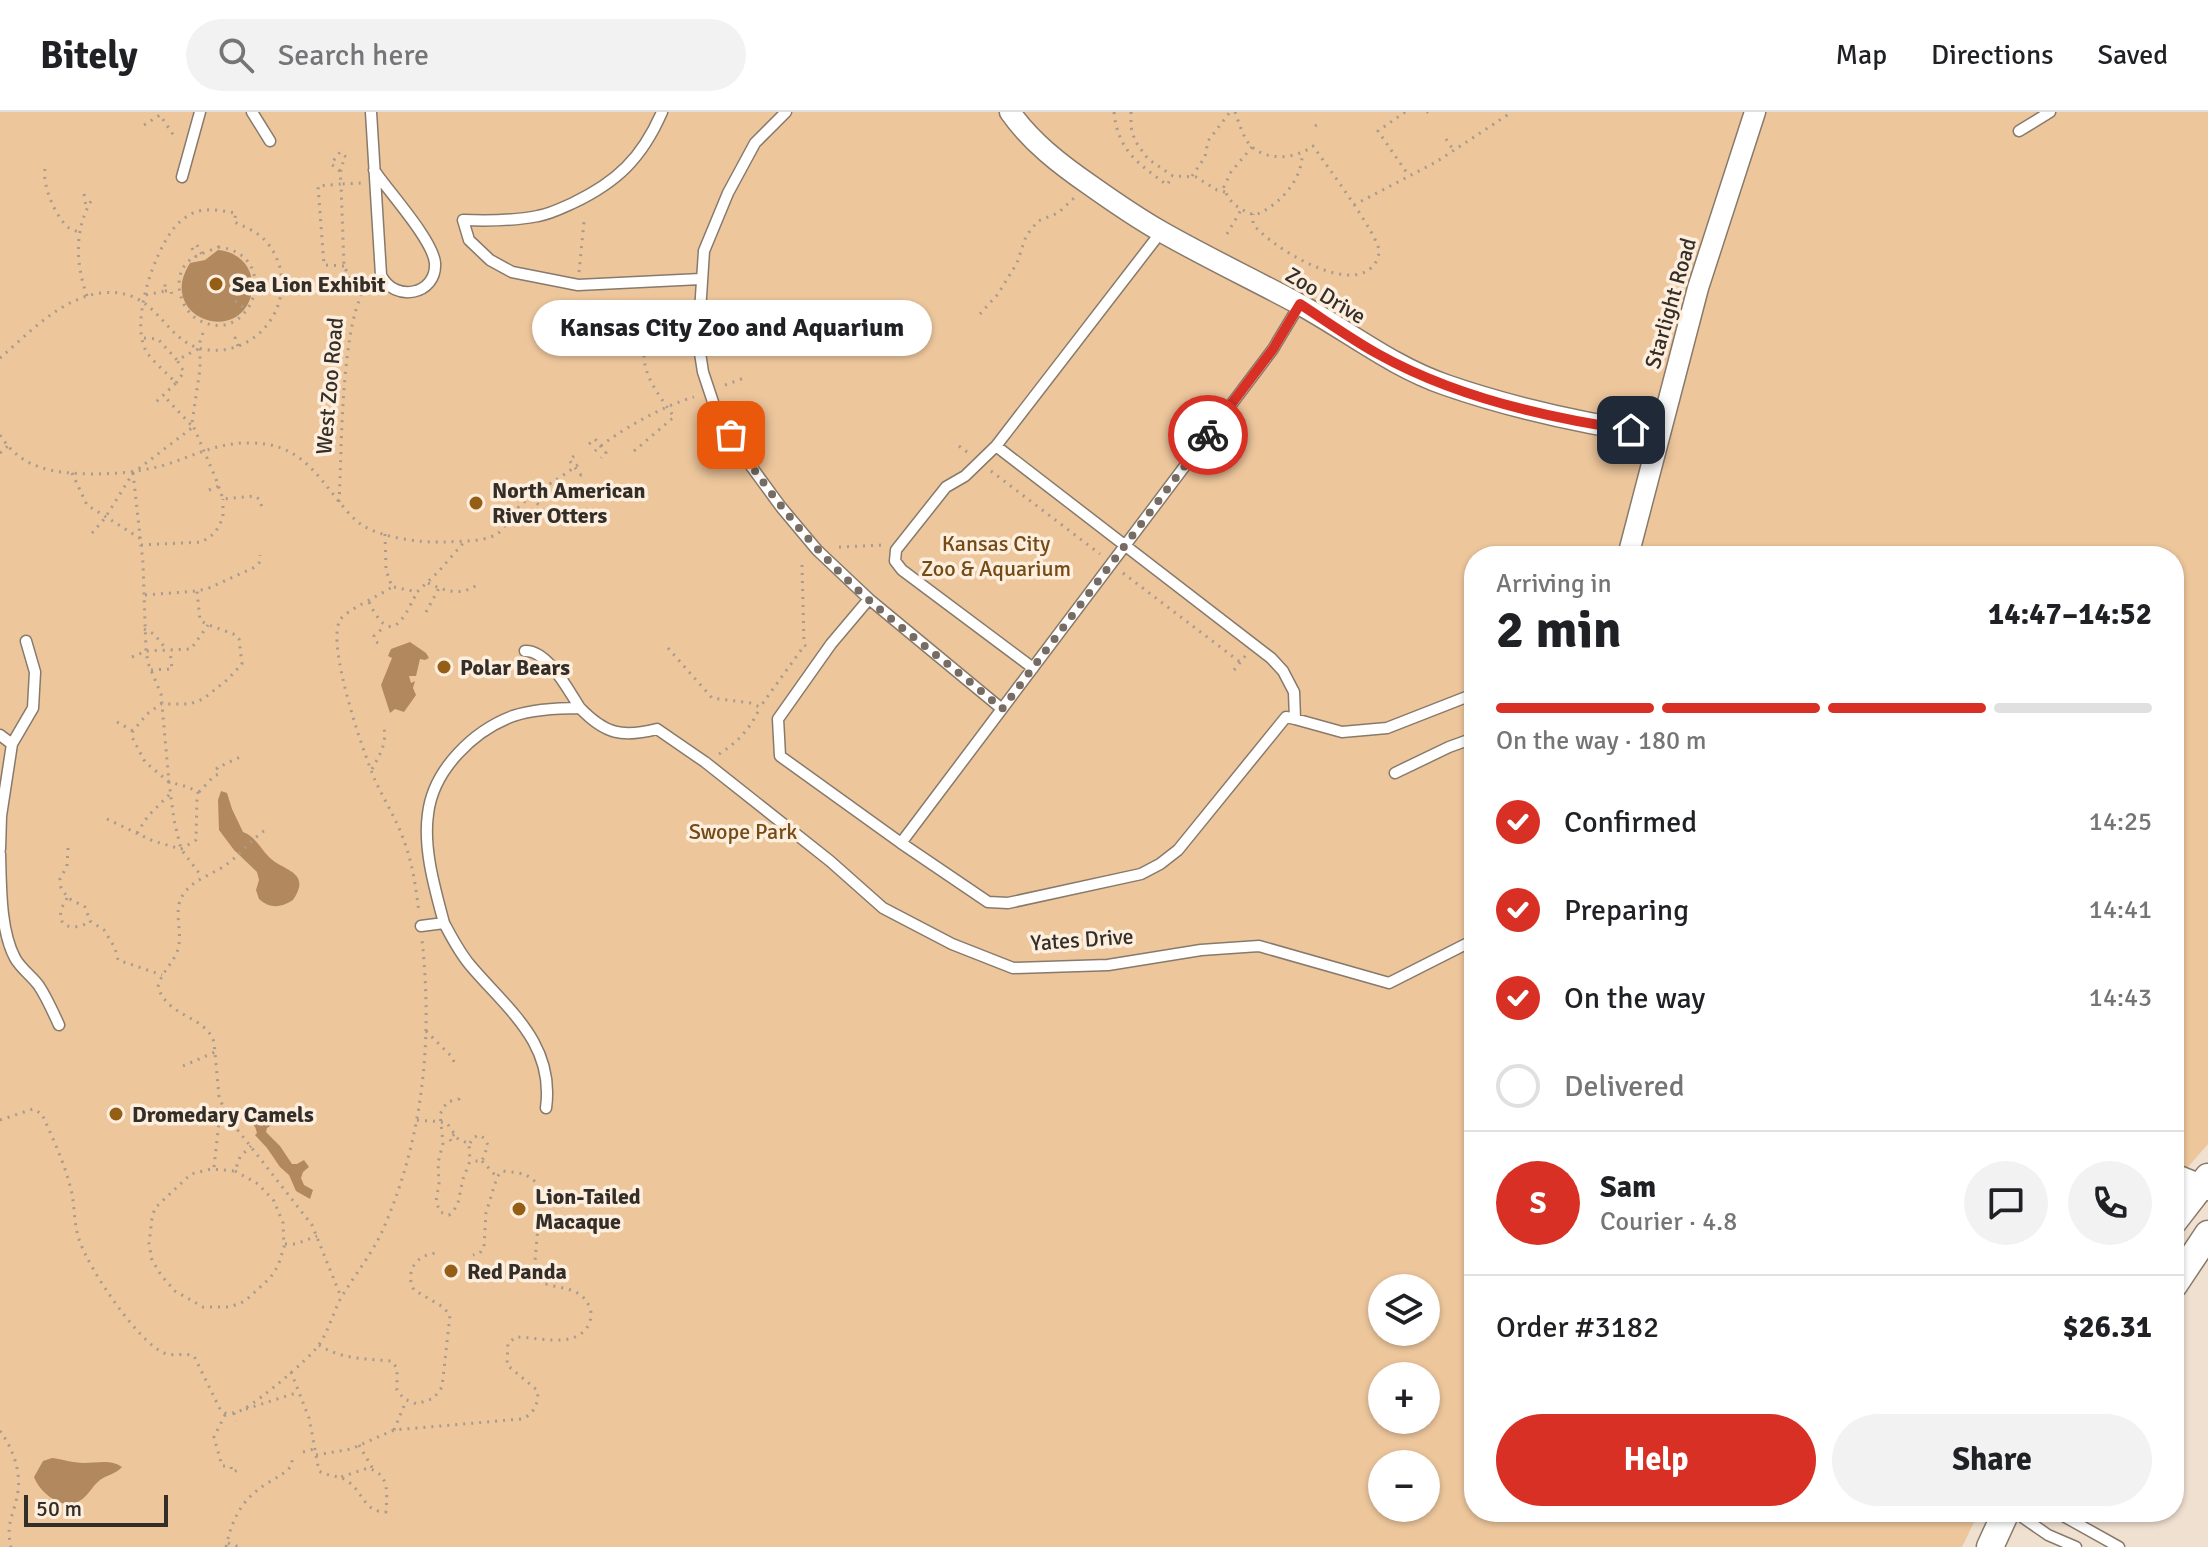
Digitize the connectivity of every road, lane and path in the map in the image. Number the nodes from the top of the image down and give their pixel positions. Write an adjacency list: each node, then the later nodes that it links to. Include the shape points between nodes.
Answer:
1 (200, 112): 24 (lane)
2 (252, 112): 18 (lane)
3 (371, 112): 26 (lane)
4 (662, 112): 50 (lane, via 625,170 601,189 541,216 463,220 469,240 512,272 578,285)
5 (786, 112): 50 (lane, via 755,143 728,193 704,251)
6 (1010, 112): 42 (street, Zoo Drive, via 1056,160)
7 (1114, 112): 28 (path, via 1130,155 1167,185)
8 (1131, 112): 28 (path, via 1140,149)
9 (1233, 112): 21 (path); 29 (path, via 1208,141)
10 (1405, 112): 31 (path, via 1378,131)
11 (1512, 112): 14 (path)
12 (1755, 112): 81 (street, Starlight Road, via 1698,288)
13 (2050, 112): 16 (lane)
14 (1507, 114): 22 (path)
15 (144, 125): 24 (path, via 160,115)
16 (2019, 131)
17 (1446, 139): 22 (path)
18 (270, 141)
19 (1310, 141): 20 (path)
20 (1313, 146): 23 (path); 37 (path)
21 (1252, 147): 23 (path, via 1275,156); 34 (path, via 1227,177)
22 (1454, 151): 31 (path)
23 (1302, 154): 40 (path, via 1301,167 1286,192 1264,212)
24 (188, 156): 30 (lane)
25 (45, 169): 43 (path, via 50,197 68,227)
26 (374, 170): 49 (lane); 49 (lane, via 435,260 434,277 423,289 408,294)
27 (340, 171): 32 (path)
28 (1173, 176): 29 (path)
29 (1192, 176): 34 (path)
30 (182, 177)
31 (1410, 177): 37 (path)
32 (340, 184): 47 (path); 47 (path, via 318,186 324,265)
33 (1079, 192): 61 (path, via 1058,213 1038,221 998,294)
34 (1225, 192): 39 (path)
35 (84, 194): 38 (path)
36 (94, 196): 38 (path)
37 (1354, 205): 40 (path, via 1380,253 1365,273 1351,275 1325,270 1275,245 1253,224)
38 (86, 207): 43 (path)
39 (1242, 209): 40 (path); 44 (path)
40 (1253, 214)
41 (584, 222): 48 (path)
42 (1161, 232): 59 (street, Zoo Drive); 86 (lane)
43 (81, 233): 54 (path, via 78,267)
44 (1227, 234)
45 (202, 255): 46 (path); 46 (path, via 194,246); 60 (path, via 218,247 247,261 256,284)
46 (196, 257): 60 (path, via 185,267 179,285 180,298 191,314 221,324)
47 (344, 266): 56 (path)
48 (579, 272)
49 (381, 275): 56 (path, West Zoo Road)
50 (701, 279): 127 (lane, via 700,353 720,419 798,529)
51 (165, 283): 52 (path)
52 (165, 291): 53 (path); 55 (path, via 171,290)
53 (146, 295): 57 (path); 67 (path, via 156,261 180,222 196,211 236,213 234,222 260,235 272,250 283,282 272,319 256,337)
54 (87, 296): 57 (path, via 118,292); 70 (path, via 52,315)
55 (172, 296)
56 (359, 297): 104 (path, West Zoo Road, via 346,374)
57 (144, 301): 64 (path); 69 (path, via 183,340)
58 (235, 301): 60 (path)
59 (1300, 304): 81 (street, Zoo Drive, via 1379,355 1443,384 1530,411); 113 (lane, via 1273,349)
60 (246, 309)
61 (980, 314)
62 (203, 333): 69 (path)
63 (241, 335): 67 (path, via 235,338)
64 (143, 338): 71 (path, via 158,339); 73 (path, via 147,351)
65 (675, 340): 68 (path)
66 (566, 345): 68 (path, via 590,347 621,330)
67 (238, 346): 69 (path)
68 (645, 346): 78 (path, via 643,364)
69 (200, 348): 71 (path); 79 (path)
70 (0, 358)
71 (177, 360): 73 (path, via 184,372)
72 (744, 378): 74 (path)
73 (176, 383): 75 (path)
74 (725, 385)
75 (163, 395): 77 (path); 79 (path)
76 (694, 397): 78 (path)
77 (154, 404)
78 (667, 407): 84 (path); 89 (path, via 674,417)
79 (193, 427): 87 (path); 99 (path)
80 (0, 435): 83 (path)
81 (1659, 435): 114 (street, Starlight Road)
82 (589, 444): 84 (path, via 595,439)
83 (8, 446): 90 (path); 98 (path, via 38,468)
84 (600, 446): 88 (path); 93 (path, via 606,453)
85 (959, 446): 91 (path)
86 (996, 446): 113 (lane); 144 (lane, via 946,487 896,550 895,561)
87 (204, 451): 99 (path); 100 (path); 104 (path, via 250,443 282,448 316,472)
88 (595, 451)
89 (634, 451)
90 (0, 453)
91 (970, 454)
92 (574, 456): 95 (path, via 569,460)
93 (601, 458)
94 (580, 463): 95 (path)
95 (575, 467): 97 (path, via 581,475); 102 (path)
96 (987, 467): 116 (path)
97 (586, 471)
98 (72, 473): 99 (path); 107 (path, via 87,505)
99 (133, 473): 107 (path); 111 (path)
100 (219, 486): 101 (path); 103 (path)
101 (209, 490)
102 (532, 497): 106 (path); 110 (path, via 500,532)
103 (223, 499): 105 (path, via 255,496); 111 (path, via 223,518 202,542)
104 (339, 502): 109 (path, via 363,526)
105 (262, 508)
106 (547, 515)
107 (105, 518): 108 (path); 111 (path)
108 (92, 533)
109 (385, 534): 110 (path); 122 (path)
110 (466, 540): 120 (path)
111 (141, 542): 126 (path)
112 (879, 545): 115 (path)
113 (1125, 546): 144 (lane); 152 (lane, via 1271,658 1294,692)
114 (1631, 546)
115 (839, 547)
116 (1102, 556)
117 (254, 557): 124 (path, via 260,556 253,568)
118 (802, 565): 149 (path, via 806,647)
119 (1120, 571): 143 (path)
120 (428, 583): 123 (path); 125 (path)
121 (478, 584): 123 (path, via 447,592)
122 (392, 587): 125 (path); 128 (path)
123 (439, 588): 129 (path)
124 (197, 591): 126 (path); 132 (path, via 199,618)
125 (417, 592): 131 (path)
126 (145, 595): 134 (path)
127 (869, 599): 151 (lane); 169 (lane, via 778,719 780,756)
128 (368, 602): 133 (path); 161 (path, via 340,620 336,644)
129 (426, 612)
130 (395, 617): 131 (path)
131 (400, 623): 133 (path)
132 (208, 625): 138 (path, via 191,649); 148 (path, via 238,637 241,667 196,702)
133 (385, 626): 136 (path, via 374,636)
134 (144, 629): 138 (path); 139 (path)
135 (26, 641): 158 (lane, via 35,672 33,708)
136 (378, 643)
137 (668, 648): 149 (path, via 710,697)
138 (168, 650): 139 (path); 145 (path, via 172,669)
139 (146, 651): 142 (path); 145 (path)
140 (525, 651): 150 (lane, via 548,663)
141 (1248, 652): 143 (path)
142 (132, 657)
143 (1240, 662): 146 (path)
144 (1033, 668): 151 (lane)
145 (151, 670): 148 (path)
146 (1234, 670)
147 (1464, 698): 152 (lane, via 1387,728 1342,732)
148 (161, 704): 155 (path); 163 (path)
149 (760, 707): 160 (path, via 745,732)
150 (580, 708): 176 (lane, via 513,716 474,738 434,789 428,847); 178 (lane, Yates Drive, via 615,733 657,729 785,825 883,908 1013,968 1108,965 1259,946 1389,983)
151 (1002, 709): 169 (lane)
152 (1295, 719): 169 (lane, via 1286,717 1178,850 1141,874 1008,903 988,902)
153 (117, 722): 155 (path)
154 (384, 728): 161 (path, via 383,748)
155 (133, 731): 163 (path, via 145,762)
156 (0, 735): 158 (lane)
157 (1464, 742): 162 (lane)
158 (12, 744): 172 (lane)
159 (240, 757): 164 (path, via 217,768 219,774)
160 (713, 757)
161 (372, 770): 177 (path, via 408,852)
162 (1395, 773)
163 (169, 782): 164 (path); 165 (path)
164 (198, 792): 171 (path, via 196,840)
165 (170, 794): 168 (path); 171 (path)
166 (107, 819): 168 (path)
167 (264, 831): 173 (path, via 220,869)
168 (137, 833): 171 (path)
169 (901, 843)
170 (68, 848): 174 (path, via 60,883)
171 (181, 849): 173 (path)
172 (0, 852): 180 (lane, via 11,947)
173 (202, 877): 179 (path, via 182,898 179,944)
174 (68, 898): 175 (path, via 85,907); 175 (path, via 61,911 64,923 76,928)
175 (90, 921): 179 (path, via 107,933 118,960)
176 (444, 923): 177 (lane); 187 (lane, via 459,951 523,1024 541,1056 549,1089)
177 (421, 926): 181 (path)
178 (1464, 945)
179 (162, 975): 182 (path, via 158,987 164,1000 209,1031)
180 (59, 1025)
181 (426, 1031): 183 (path); 189 (path)
182 (215, 1052): 184 (path); 186 (path)
183 (455, 1064)
184 (183, 1066)
185 (459, 1095): 190 (path, via 443,1105)
186 (221, 1104): 194 (path); 197 (path)
187 (546, 1108)
188 (0, 1120): 217 (path, via 33,1109 42,1114 67,1174 77,1232 90,1263 147,1340 167,1354 194,1356)
189 (417, 1120): 190 (path); 209 (path, via 380,1234)
190 (441, 1122): 191 (path); 196 (path, via 436,1206 444,1216 457,1206)
191 (455, 1134): 192 (path); 193 (path)
192 (451, 1141)
193 (469, 1144): 195 (path, via 477,1136 486,1140 486,1153); 196 (path)
194 (251, 1146): 198 (path); 204 (path)
195 (478, 1160): 196 (path); 199 (path)
196 (470, 1161)
197 (214, 1169): 198 (path); 205 (path, via 186,1177 155,1208 150,1254 168,1284 203,1307 237,1305 270,1278)
198 (235, 1171): 205 (path, via 274,1201)
199 (497, 1177): 207 (path, via 486,1213 484,1247); 221 (path, via 502,1171 523,1173 538,1184 542,1199 534,1274 579,1294 590,1309 590,1322 570,1339 519,1337 508,1343 507,1365 537,1390 537,1403 527,1417)
200 (2184, 1177): 201 (street)
201 (2206, 1184): 202 (main road)
202 (2184, 1209)
203 (2208, 1234): 208 (main road)
204 (317, 1236): 205 (path); 209 (path)
205 (285, 1244)
206 (437, 1253): 214 (path, via 416,1260 410,1280 414,1290 450,1315 442,1387 423,1403)
207 (473, 1255)
208 (2184, 1270)
209 (341, 1297): 210 (path)
210 (319, 1345): 211 (path); 214 (path, via 350,1357 394,1362 397,1390)
211 (291, 1372): 212 (path); 215 (path)
212 (299, 1392): 213 (path); 224 (path)
213 (276, 1400): 215 (path); 216 (path)
214 (406, 1401): 221 (path)
215 (255, 1404): 218 (path); 219 (path)
216 (279, 1409)
217 (226, 1413): 218 (path); 228 (path, via 214,1437)
218 (234, 1413): 220 (path)
219 (259, 1415)
220 (236, 1421)
221 (394, 1430): 223 (path)
222 (0, 1431): 237 (path, via 18,1476 7,1532)
223 (359, 1445): 226 (path); 231 (path)
224 (315, 1448): 225 (path); 226 (path)
225 (303, 1452)
226 (316, 1455): 232 (path, via 322,1474)
227 (292, 1458): 236 (path, via 288,1471 245,1501 234,1517)
228 (225, 1466)
229 (231, 1467): 230 (path, via 232,1472)
230 (242, 1469)
231 (373, 1469): 232 (path); 232 (path, via 385,1478 386,1512 371,1509)
232 (341, 1477)
233 (2001, 1522): 239 (main road)
234 (2029, 1522): 240 (lane)
235 (2074, 1522): 241 (lane)
236 (227, 1545): 238 (path)
237 (11, 1547)
238 (239, 1547)
239 (1990, 1547)
240 (2076, 1547)
241 (2119, 1547)

